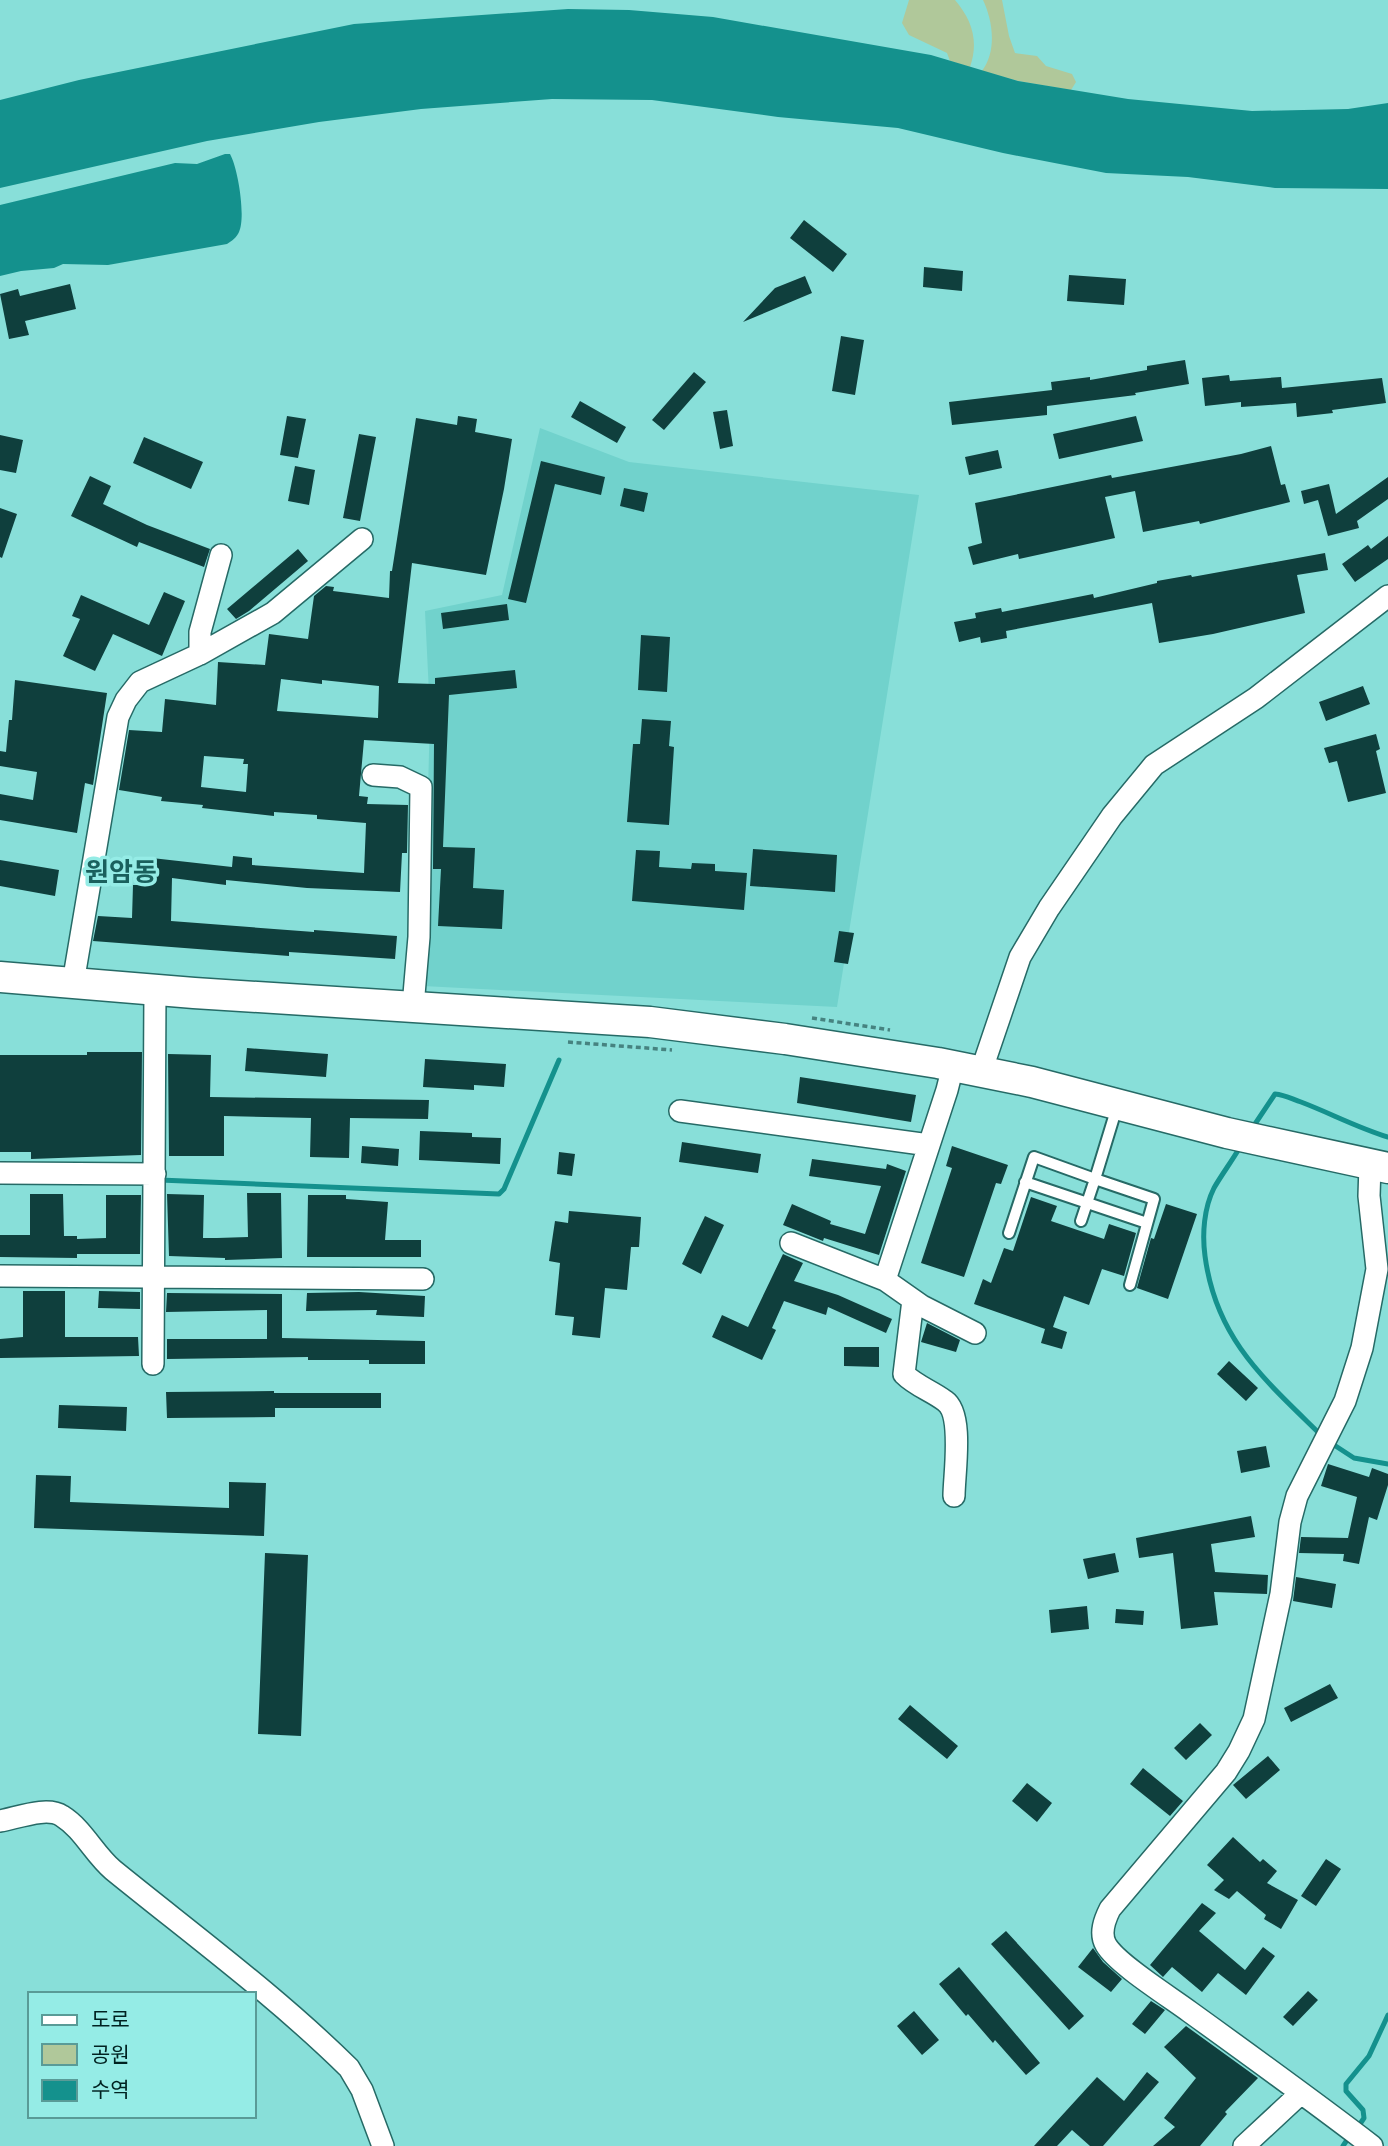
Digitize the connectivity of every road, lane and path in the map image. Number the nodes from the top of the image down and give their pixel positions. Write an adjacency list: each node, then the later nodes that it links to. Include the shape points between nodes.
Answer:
1 (362, 539): 4 (street, via 273,613)
2 (221, 555): 4 (street, via 200,632)
3 (1388, 596): 10 (street, via 1256,698 1154,765 1112,816 1049,908 1020,957)
4 (200, 654): 7 (street, via 139,681 118,717)
5 (373, 775): 9 (street, via 400,777 421,787)
6 (0, 978): 7 (main road)
7 (73, 983): 8 (main road)
8 (155, 990): 9 (main road); 16 (street)
9 (413, 1006): 10 (main road, via 650,1022)
10 (967, 1069): 11 (main road); 13 (street)
11 (1117, 1104): 14 (main road); 17 (lane)
12 (680, 1111): 13 (street)
13 (929, 1144): 27 (street)
14 (1379, 1166): 34 (street, via 1368,1196 1377,1269 1362,1348 1345,1401 1297,1496 1254,1719 1226,1772 1110,1909 1102,1935 1105,1945 1143,1978)
15 (0, 1173): 16 (street)
16 (155, 1174): 25 (street)
17 (1095, 1179): 18 (lane, via 1034,1157); 19 (lane); 21 (lane, via 1154,1199)
18 (1025, 1182): 19 (lane); 22 (lane)
19 (1087, 1203): 20 (lane); 21 (lane)
20 (1082, 1221)
21 (1147, 1223): 28 (lane)
22 (1009, 1233)
23 (791, 1243): 27 (street)
24 (0, 1276): 25 (street)
25 (155, 1277): 26 (street); 31 (street)
26 (423, 1279)
27 (885, 1279): 29 (street)
28 (1130, 1286)
29 (913, 1300): 30 (street); 32 (street, via 904,1374 953,1409)
30 (975, 1333)
31 (153, 1364)
32 (954, 1496)
33 (0, 1821): 35 (street, via 46,1812 61,1814 100,1859 228,1961 349,2068)
34 (1301, 2093): 36 (street); 37 (street)
35 (383, 2146)
36 (1244, 2146)
37 (1372, 2146)

